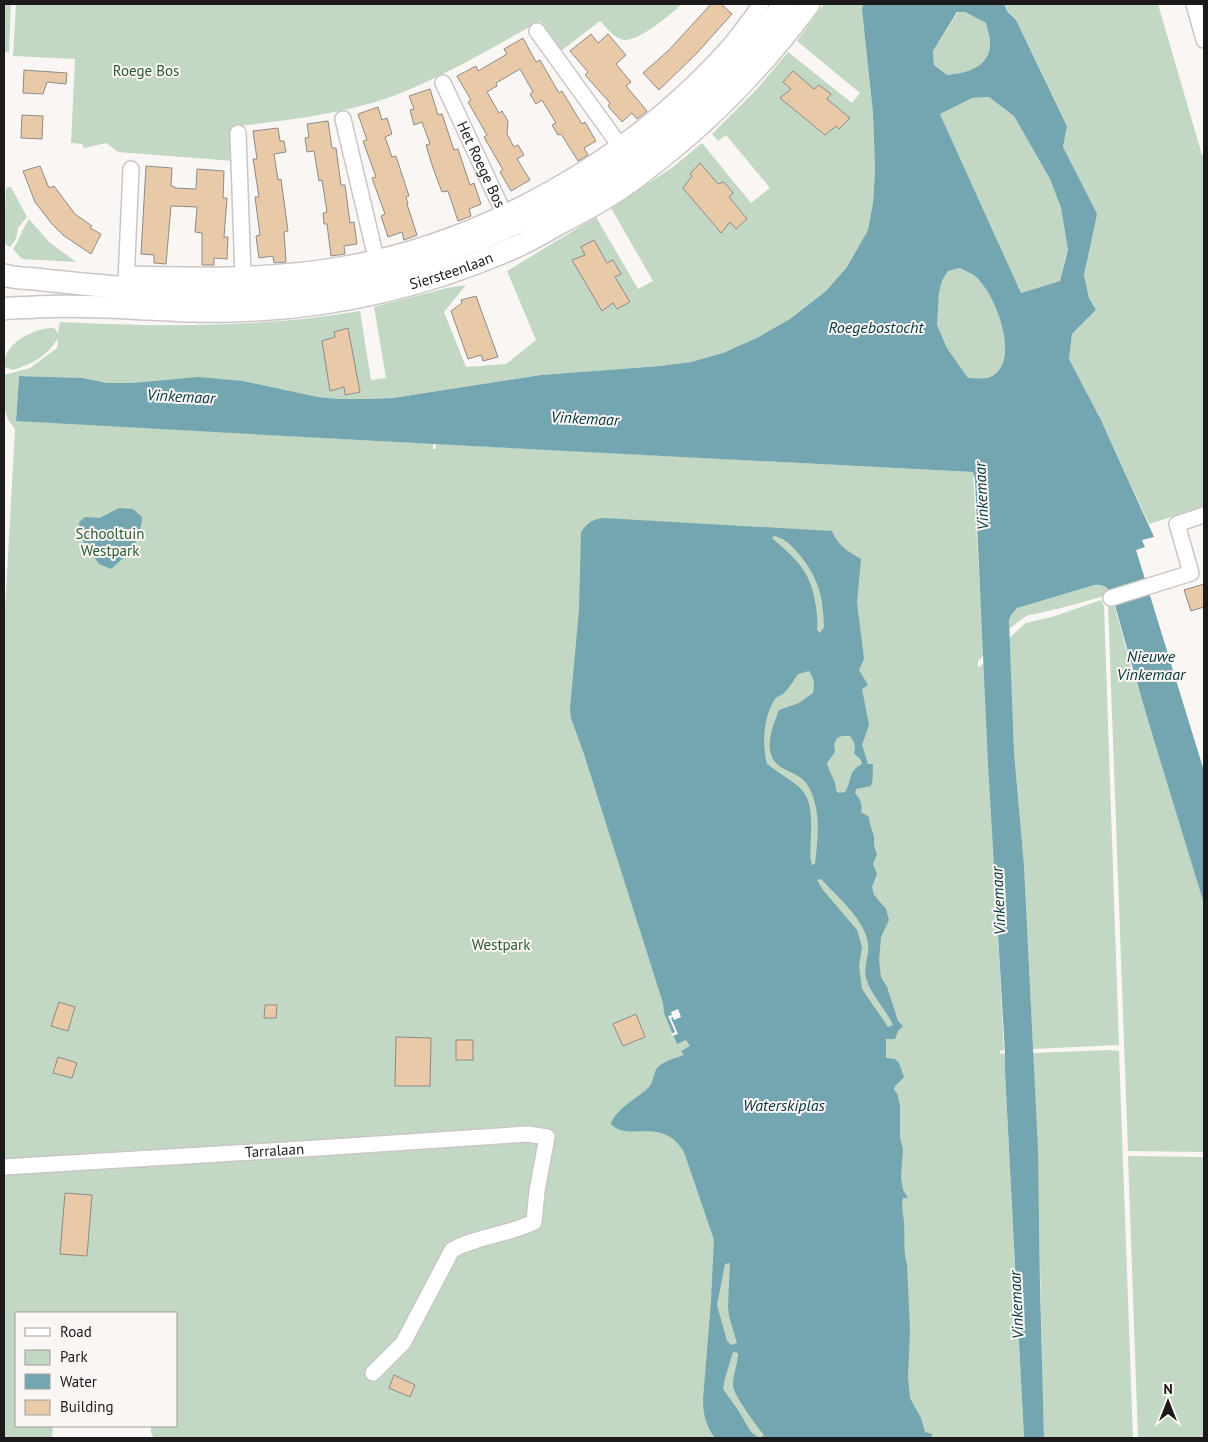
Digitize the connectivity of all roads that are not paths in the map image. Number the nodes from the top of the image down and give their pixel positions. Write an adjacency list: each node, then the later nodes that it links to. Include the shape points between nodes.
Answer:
1 (761, 4): 10 (street, Siersteenlaan, via 723,54 677,100)
2 (784, 4): 12 (main road, Siersteenlaan, via 709,90 635,154 572,195)
3 (809, 4): 13 (main road, Siersteenlaan, via 742,86 691,133 646,170 599,202)
4 (1194, 4): 6 (street)
5 (537, 31): 10 (street)
6 (1204, 40)
7 (443, 83): 12 (street, Het Roege Bos)
8 (343, 119): 14 (street)
9 (238, 133): 15 (street)
10 (620, 146): 12 (street, Siersteenlaan)
11 (131, 168): 17 (street)
12 (507, 220): 13 (street, Het Roege Bos); 14 (street, Siersteenlaan); 17 (main road, Siersteenlaan, via 440,255 388,271 313,286 247,291)
13 (519, 246): 17 (main road, Siersteenlaan, via 440,276 364,296 305,306 230,312)
14 (376, 258): 15 (street, Siersteenlaan, via 335,266)
15 (243, 275): 17 (street, Siersteenlaan)
16 (4, 276): 17 (main road, Siersteenlaan); 18 (main road, via 7,288)
17 (126, 290): 19 (main road, Siersteenlaan, via 62,305)
18 (4, 304)
19 (4, 308)
20 (1204, 515): 21 (street, via 1177,524)
21 (1198, 571): 22 (street)
22 (1110, 598)
23 (4, 1166): 24 (street, Tarralaan, via 528,1134 547,1137 534,1222 452,1250 403,1343)
24 (373, 1373)

